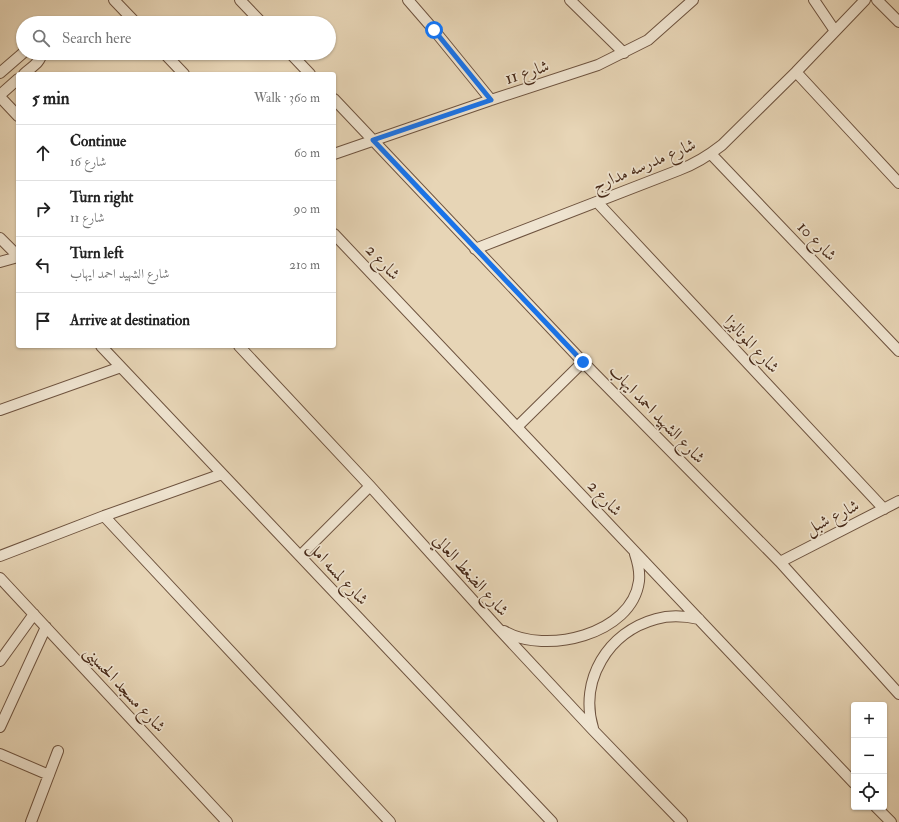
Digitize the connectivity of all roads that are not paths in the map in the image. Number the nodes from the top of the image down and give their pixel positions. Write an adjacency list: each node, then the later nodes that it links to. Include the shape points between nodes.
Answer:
1 (114, 0): 9 (street)
2 (240, 0): 10 (street)
3 (408, 0): 25 (street)
4 (570, 0): 13 (street)
5 (693, 0): 13 (street, شارع 11, via 648,40)
6 (814, 0): 12 (street)
7 (865, 0): 12 (street, شارع مدرسه مدارج)
8 (877, 0): 11 (street)
9 (129, 16)
10 (255, 16)
11 (899, 22)
12 (835, 31): 21 (street, شارع مدرسه مدارج)
13 (624, 53): 25 (street, شارع 11, via 598,66)
14 (16, 59): 22 (street)
15 (39, 60): 18 (street)
16 (171, 60): 19 (street)
17 (297, 60): 20 (street)
18 (26, 72)
19 (182, 72)
20 (308, 72)
21 (796, 72): 30 (street, شارع مدرسه مدارج); 31 (street)
22 (0, 73)
23 (16, 81): 24 (street)
24 (0, 96): 27 (street)
25 (491, 100): 28 (street, شارع 11)
26 (336, 101): 28 (street, شارع الشهيد احمد ايهاب)
27 (16, 114)
28 (373, 140): 29 (street, شارع 11); 35 (street, شارع الشهيد احمد ايهاب)
29 (336, 153)
30 (711, 154): 32 (street, شارع مدرسه مدارج, via 696,163); 41 (street, شارع 10)
31 (899, 183)
32 (597, 202): 35 (street, شارع مدرسه مدارج); 49 (street, شارع الموناليزا)
33 (336, 236): 45 (street, شارع 2)
34 (0, 238): 36 (street)
35 (475, 249): 42 (street, شارع الشهيد احمد ايهاب)
36 (16, 254)
37 (16, 257): 38 (street)
38 (0, 262)
39 (103, 348): 43 (street, شارع لمسه امل)
40 (241, 348): 47 (street, شارع الضغط العالي)
41 (899, 351)
42 (583, 362): 45 (street); 54 (street, شارع الشهيد احمد ايهاب)
43 (121, 367): 44 (street); 46 (street, شارع لمسه امل)
44 (0, 410)
45 (517, 428): 51 (street, شارع 2)
46 (222, 474): 50 (street); 53 (street, شارع لمسه امل)
47 (370, 486): 53 (street); 59 (street, شارع الضغط العالي)
48 (899, 501): 49 (street, شارع شبل)
49 (884, 509): 54 (street, شارع شبل)
50 (104, 516): 52 (street); 73 (street)
51 (635, 552): 57 (street, شارع 2); 59 (street, via 639,582 633,600 620,616 602,628 573,639 542,642 510,635)
52 (0, 556)
53 (300, 556): 74 (street, شارع لمسه امل)
54 (780, 562): 62 (street, شارع الشهيد احمد ايهاب)
55 (0, 578): 56 (street, شارع مسجد الحسينى)
56 (34, 614): 58 (street, شارع مسجد الحسينى); 60 (street)
57 (699, 619): 65 (street, via 685,616 657,618 632,630 611,647 600,663 589,692 588,705); 69 (street, شارع 2)
58 (46, 627): 64 (street); 72 (street, شارع مسجد الحسينى)
59 (497, 627): 65 (street, شارع الضغط العالي)
60 (0, 662)
61 (899, 678): 62 (street)
62 (890, 683): 63 (street, شارع الشهيد احمد ايهاب)
63 (899, 694)
64 (0, 727)
65 (593, 730): 75 (street, شارع الضغط العالي)
66 (58, 751): 68 (street)
67 (0, 754): 68 (street)
68 (49, 775): 71 (street)
69 (851, 780)
70 (879, 810): 76 (street)
71 (31, 822)
72 (227, 822)
73 (390, 822)
74 (552, 822)
75 (682, 822)
76 (890, 822)

